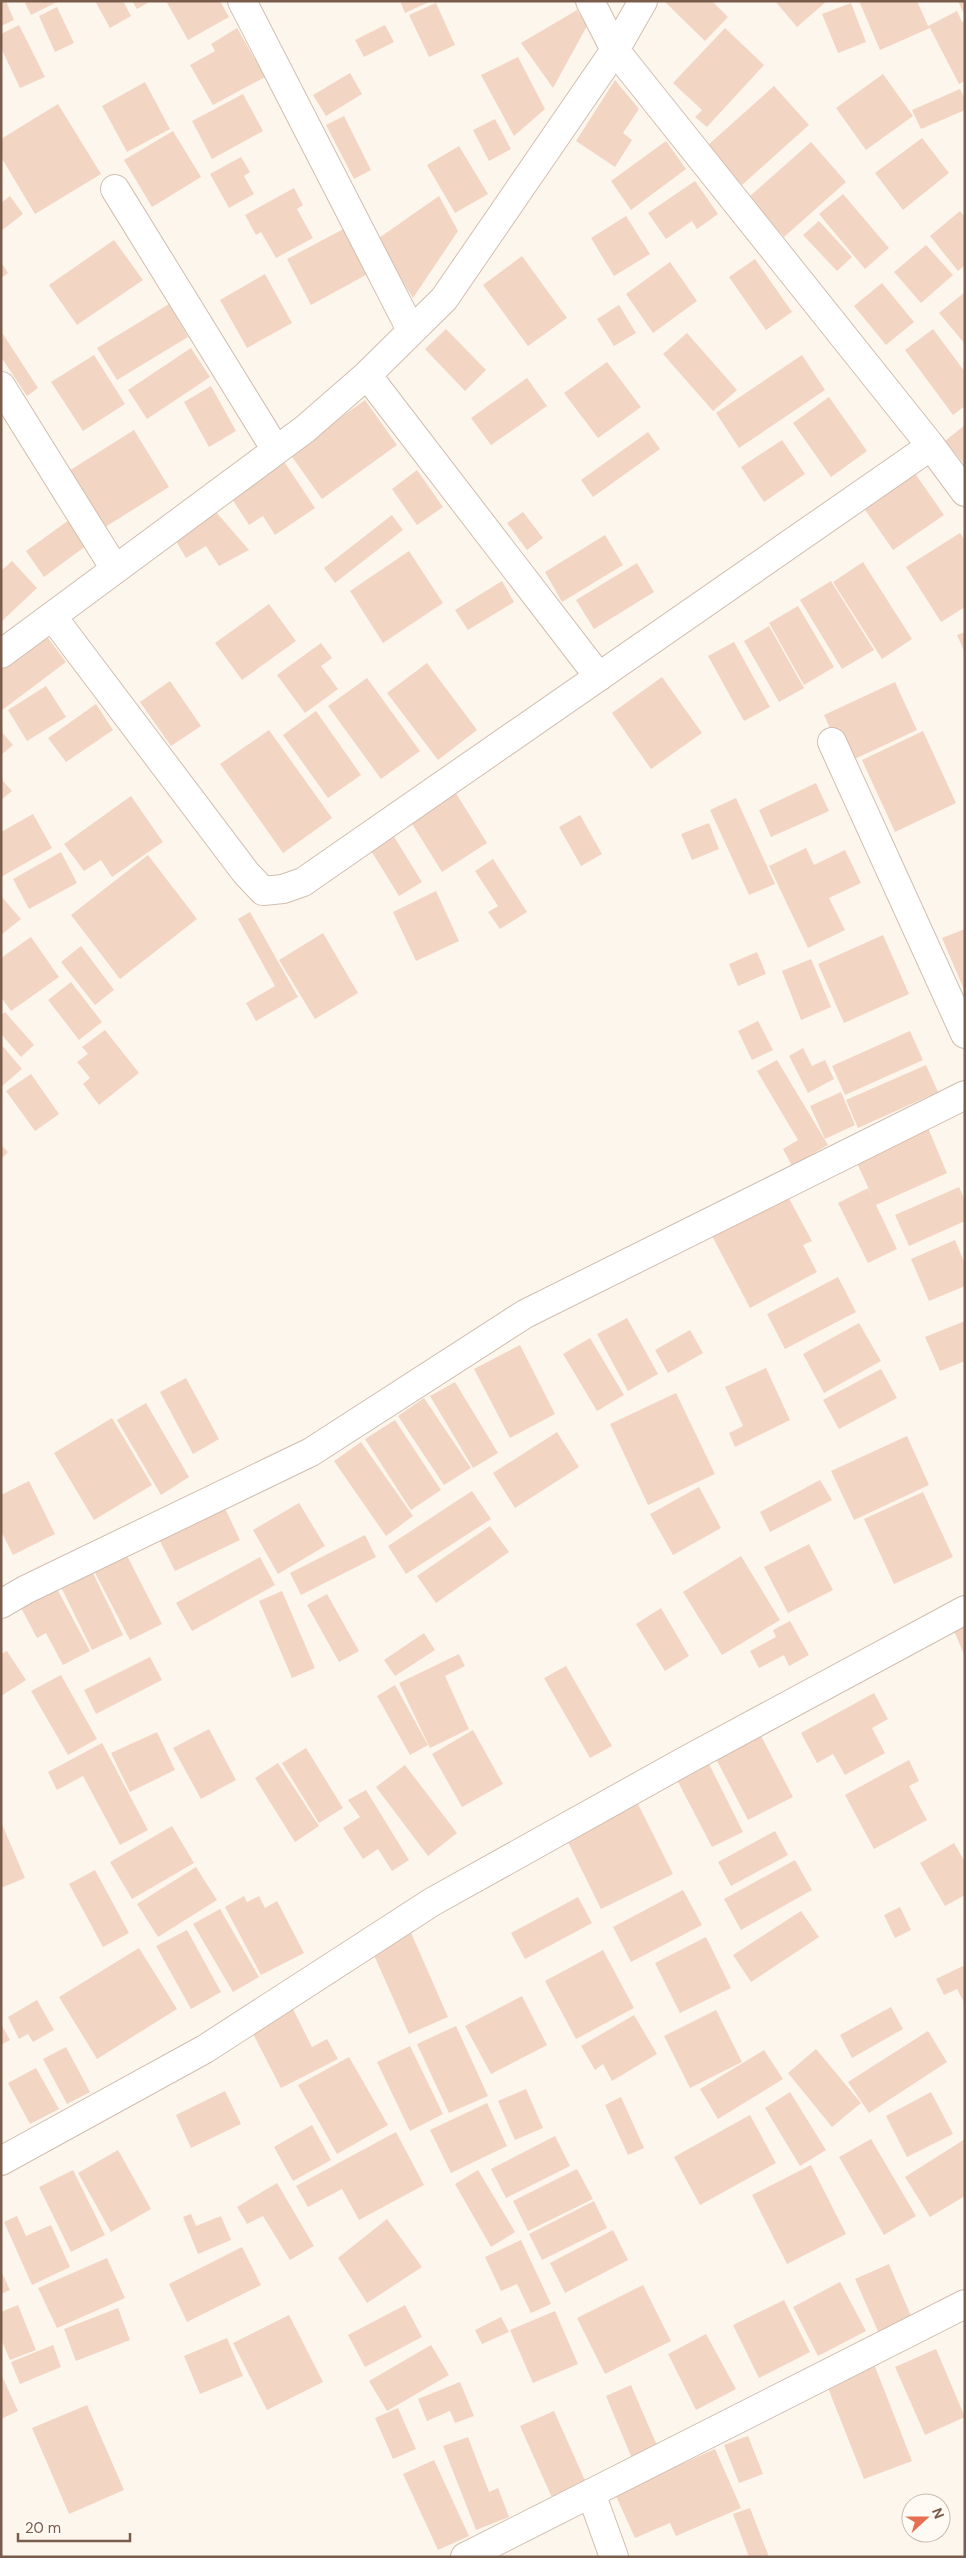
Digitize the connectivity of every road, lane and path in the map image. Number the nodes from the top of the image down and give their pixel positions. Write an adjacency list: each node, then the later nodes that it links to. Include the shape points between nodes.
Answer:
1 (242, 1): 6 (street)
2 (590, 1): 4 (street)
3 (643, 1): 4 (street)
4 (616, 50): 6 (street, via 444,299); 9 (street)
5 (115, 189): 10 (street)
6 (411, 330): 7 (street)
7 (367, 375): 10 (street); 15 (street)
8 (1, 386): 12 (street)
9 (931, 446): 11 (street); 15 (street)
10 (276, 450): 12 (street)
11 (965, 492)
12 (115, 569): 13 (street)
13 (52, 616): 14 (street); 15 (street, via 263,891 284,890 303,882)
14 (1, 654)
15 (599, 677)
16 (832, 742): 17 (street)
17 (965, 1034)
18 (965, 1095): 19 (street, via 525,1314 311,1452)
19 (1, 1604)
20 (965, 1610): 21 (street, via 432,1902 205,2049)
21 (1, 2161)
22 (965, 2304): 23 (street)
23 (591, 2494): 24 (street); 25 (street)
24 (464, 2557)
25 (614, 2557)

